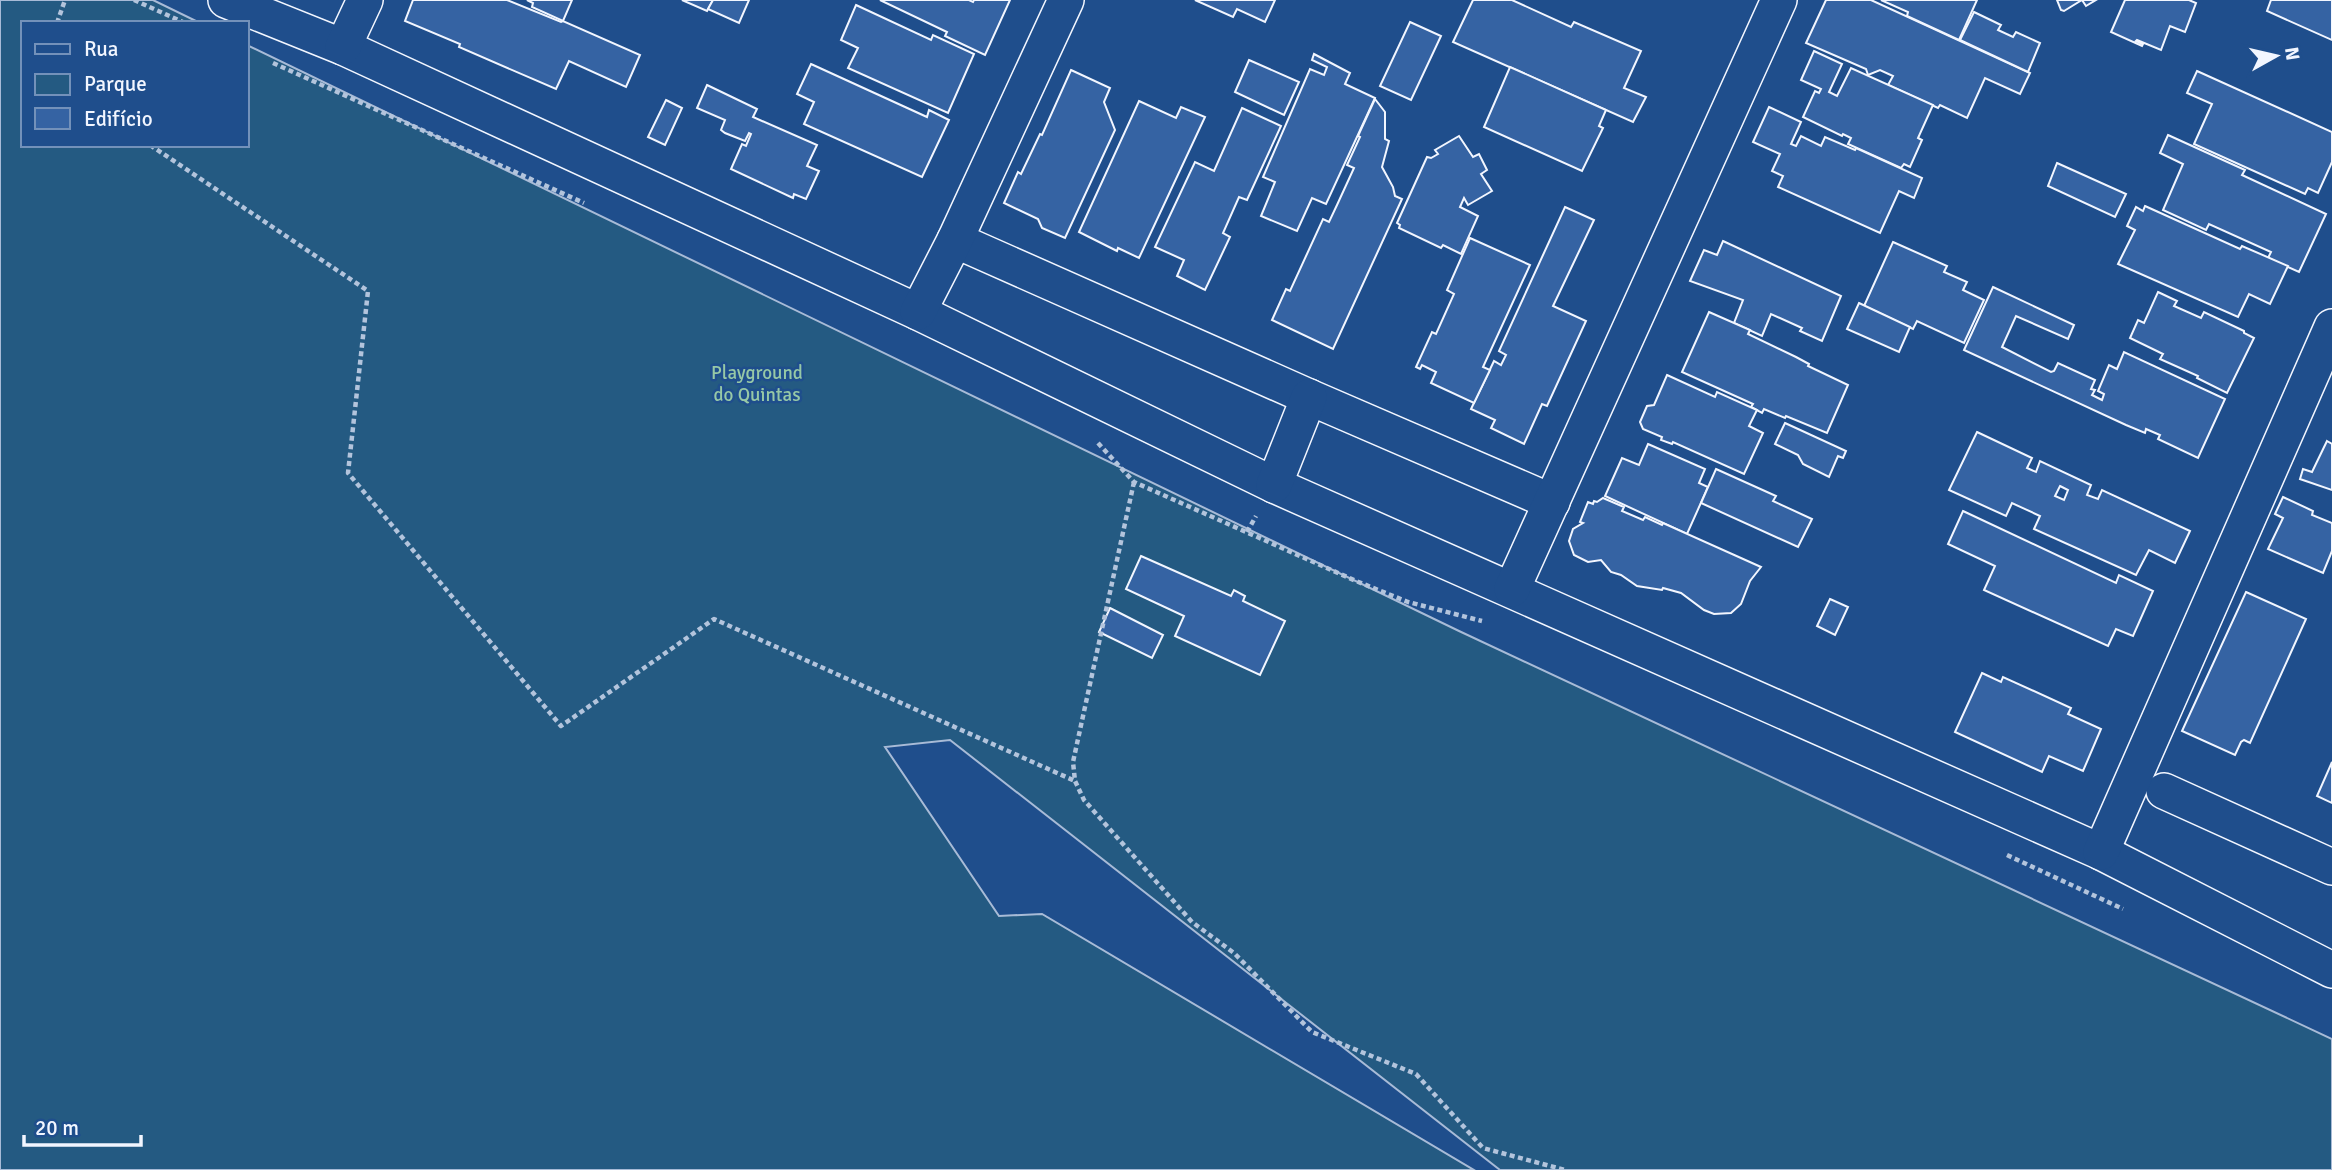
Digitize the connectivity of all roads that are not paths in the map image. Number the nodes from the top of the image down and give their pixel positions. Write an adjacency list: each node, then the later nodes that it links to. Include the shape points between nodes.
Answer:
1 (226, 0): 5 (street)
2 (365, 0): 5 (street)
3 (1066, 0): 6 (street)
4 (1779, 0): 11 (street)
5 (343, 47): 7 (street)
6 (955, 240): 7 (street); 9 (street)
7 (918, 312): 10 (street)
8 (2332, 327): 14 (street)
9 (1309, 397): 10 (street); 11 (street)
10 (1274, 485): 12 (street)
11 (1552, 502): 12 (street)
12 (1512, 589): 14 (street)
13 (2164, 791): 15 (street)
14 (2101, 852): 16 (street)
15 (2332, 867)
16 (2332, 970)

